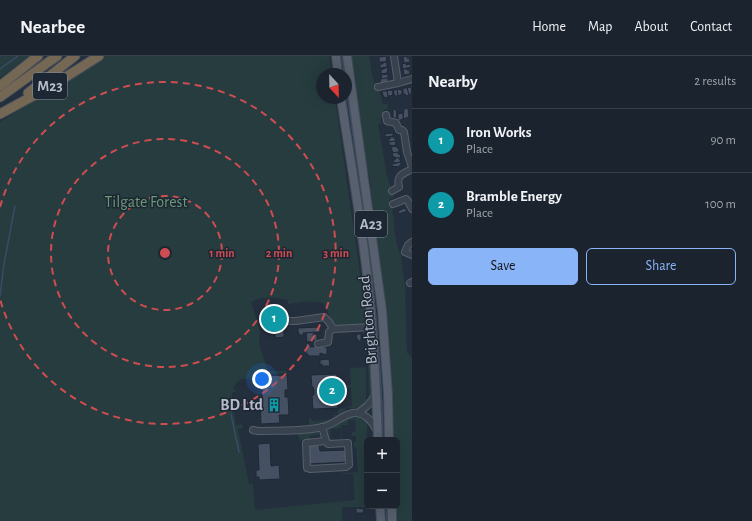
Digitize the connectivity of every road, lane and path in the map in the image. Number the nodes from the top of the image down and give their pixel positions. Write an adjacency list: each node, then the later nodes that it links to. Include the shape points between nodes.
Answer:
1 (38, 56): 11 (highway, M23)
2 (57, 56): 13 (highway, M23)
3 (75, 56): 15 (highway, M23, via 40,85)
4 (99, 56): 16 (highway, M23)
5 (336, 56): 8 (main road)
6 (347, 56): 34 (main road, Brighton Road / A23, via 382,310)
7 (394, 56): 10 (street)
8 (337, 68)
9 (412, 78): 10 (street)
10 (396, 83): 12 (street)
11 (0, 86)
12 (378, 87)
13 (0, 97)
14 (342, 104): 25 (main road, Brighton Road / A23)
15 (0, 111)
16 (0, 114)
17 (386, 115): 18 (street, via 387,121 396,123 399,130 404,132 406,152)
18 (412, 168): 19 (street, via 403,174 398,180 399,187)
19 (392, 191)
20 (393, 204): 21 (street, via 406,199)
21 (412, 210)
22 (411, 242): 23 (street, via 405,252)
23 (412, 255)
24 (283, 321): 26 (street, via 324,317)
25 (373, 328): 26 (street); 28 (main road, Brighton Road / A23)
26 (333, 329): 27 (street, via 330,331 328,342)
27 (318, 344)
28 (376, 395): 29 (street); 32 (main road, Brighton Road / A23)
29 (358, 413): 30 (street); 32 (street, via 371,421)
30 (322, 427): 31 (street); 35 (street)
31 (253, 430)
32 (378, 431): 33 (main road, Brighton Road / A23)
33 (378, 437)
34 (389, 437)
35 (326, 441): 35 (street, via 330,444 348,443 349,465 307,468 306,443)
36 (380, 509): 38 (main road)
37 (392, 509): 39 (main road)
38 (381, 521)
39 (392, 521)

